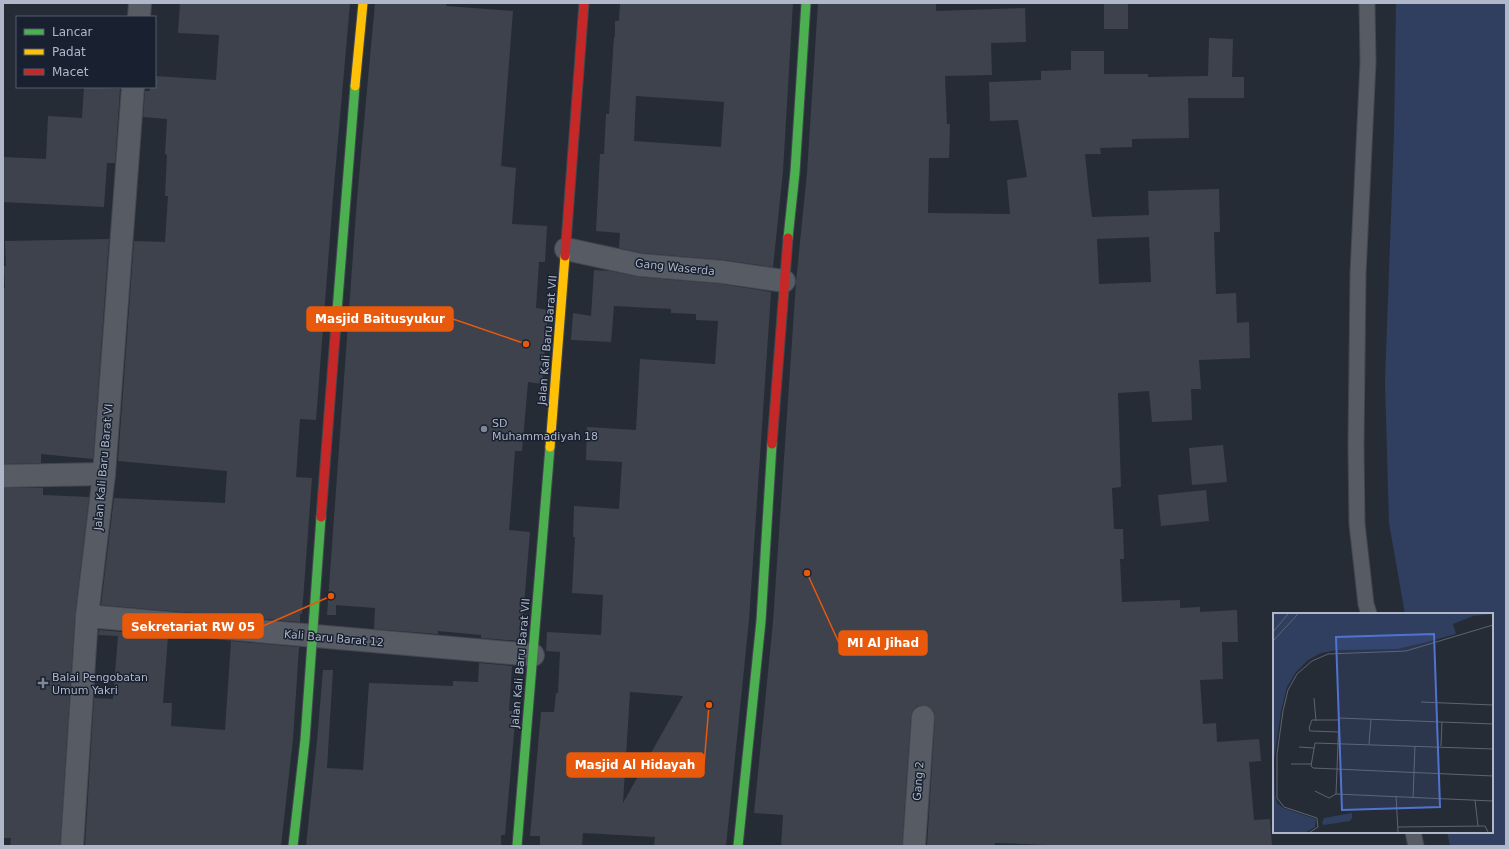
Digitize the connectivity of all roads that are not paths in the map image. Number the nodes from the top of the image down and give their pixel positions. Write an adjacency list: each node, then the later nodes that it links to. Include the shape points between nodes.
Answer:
1 (140, 3): 6 (street)
2 (363, 3): 14 (street, via 345,198)
3 (584, 3): 8 (street, Jalan Kali Baru Barat VII)
4 (806, 3): 9 (street, via 795,172)
5 (1367, 3): 12 (lane, via 1368,62 1358,274 1356,446 1357,524)
6 (139, 16)
7 (134, 88): 10 (street, Jalan Kali Baru Barat VI)
8 (566, 249): 9 (street, Gang Waserda, via 640,265); 15 (street, Jalan Kali Baru Barat VII)
9 (784, 280): 21 (street, via 761,621)
10 (104, 474): 11 (street); 13 (street, Jalan Kali Baru Barat VI)
11 (3, 476)
12 (1369, 613)
13 (87, 616): 14 (street, Kali Baru Barat 12); 18 (street, Jalan Kali Baru Barat VI)
14 (313, 636): 15 (street, Kali Baru Barat 12); 19 (street)
15 (534, 655): 20 (street, Jalan Kali Baru Barat VII)
16 (923, 716): 22 (street, Gang 2)
17 (1413, 833): 23 (lane)
18 (72, 846)
19 (294, 846)
20 (517, 846)
21 (738, 846)
22 (914, 846)
23 (1416, 846)

